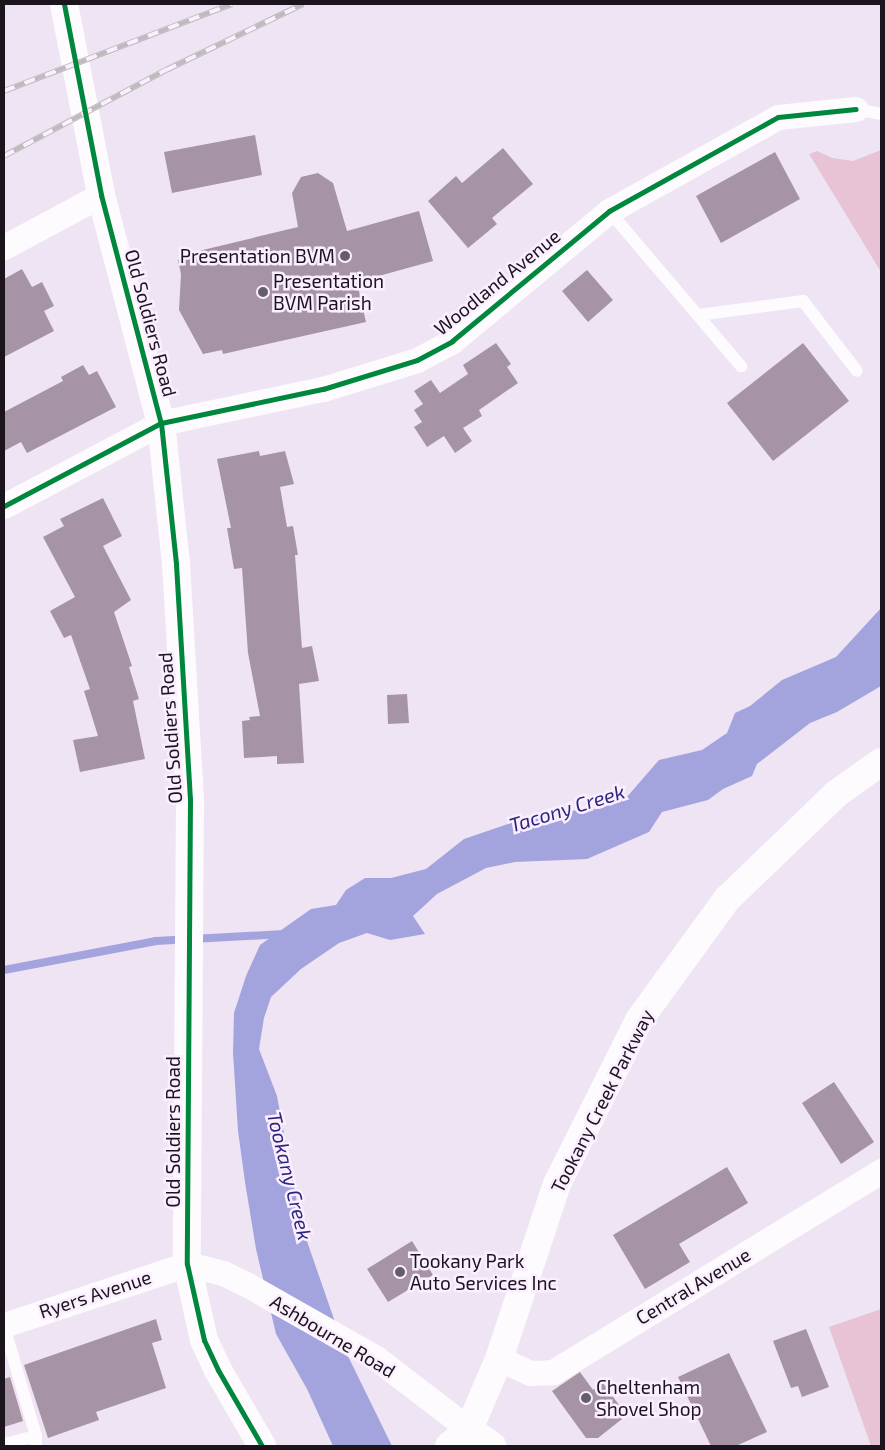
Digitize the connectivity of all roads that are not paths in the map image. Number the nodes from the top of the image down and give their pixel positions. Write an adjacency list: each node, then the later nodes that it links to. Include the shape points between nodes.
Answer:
1 (66, 15): 4 (street, Old Soldiers Road)
2 (856, 108): 3 (lane); 5 (street, Woodland Avenue, via 778,117)
3 (881, 114)
4 (101, 195): 6 (street); 10 (street, Old Soldiers Road)
5 (609, 211): 7 (lane); 10 (street, Woodland Avenue, via 452,341 417,360 323,388)
6 (4, 247)
7 (698, 315): 8 (lane); 9 (lane, via 803,301)
8 (741, 366)
9 (857, 371)
10 (161, 423): 11 (street, Woodland Avenue); 14 (street, Old Soldiers Road, via 176,564 190,799)
11 (4, 506)
12 (881, 762): 16 (street, Tookany Creek Parkway, via 836,794 727,899 639,1020 557,1184)
13 (881, 1171): 16 (street, Central Avenue, via 553,1372 530,1373)
14 (187, 1264): 15 (street, Ryers Avenue); 17 (street, Ashbourne Road, via 246,1284 376,1358); 20 (street, Old Soldiers Road, via 204,1340)
15 (4, 1326): 18 (lane)
16 (499, 1360): 17 (street, Tookany Creek Parkway)
17 (469, 1428): 21 (street); 22 (street, Ashbourne Road)
18 (36, 1441): 19 (lane)
19 (4, 1444)
20 (262, 1446)
21 (449, 1446)
22 (492, 1446)

